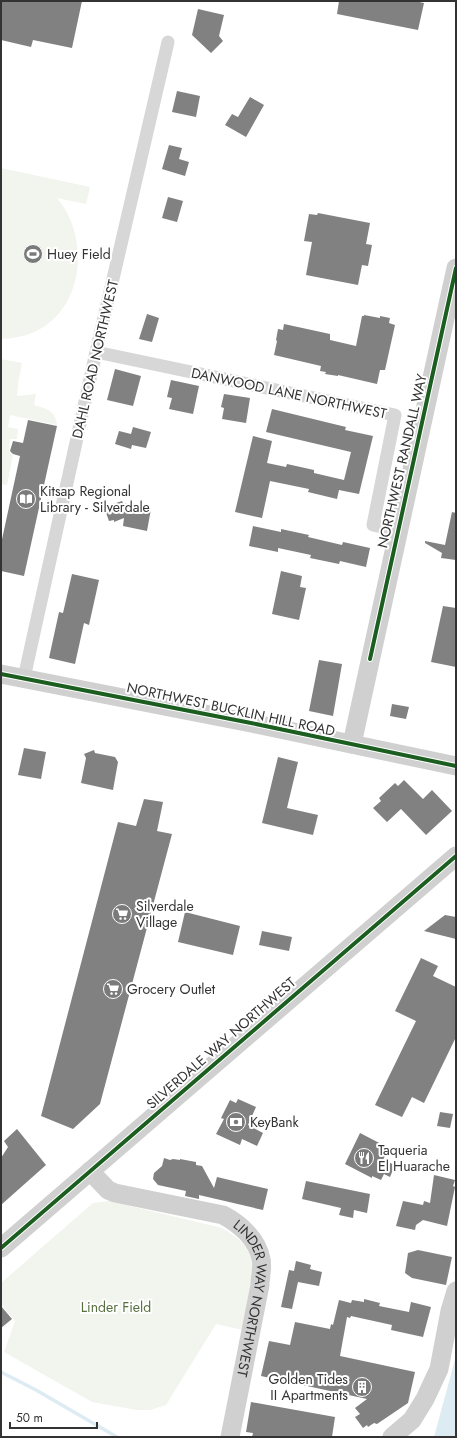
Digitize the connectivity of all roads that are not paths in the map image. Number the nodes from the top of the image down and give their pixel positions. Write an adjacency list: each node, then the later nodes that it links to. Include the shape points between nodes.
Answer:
1 (168, 42): 3 (street, DAHL ROAD NORTHWEST)
2 (456, 268): 4 (main road, NORTHWEST RANDALL WAY)
3 (96, 352): 4 (street, DANWOOD LANE NORTHWEST, via 396,415 373,525); 6 (street, DAHL ROAD NORTHWEST)
4 (398, 531): 7 (main road, NORTHWEST RANDALL WAY)
5 (1, 674): 6 (main road, NORTHWEST BUCKLIN HILL ROAD)
6 (24, 678): 7 (main road, NORTHWEST BUCKLIN HILL ROAD)
7 (352, 744): 8 (main road, NORTHWEST BUCKLIN HILL ROAD)
8 (456, 766)
9 (456, 856): 10 (main road, SILVERDALE WAY NORTHWEST)
10 (90, 1171): 11 (main road, SILVERDALE WAY NORTHWEST); 13 (main road, LINDER WAY NORTHWEST, via 108,1190 115,1193 223,1215 253,1240 261,1260 260,1284)
11 (1, 1248)
12 (456, 1290): 14 (main road, via 439,1369 412,1420)
13 (230, 1437)
14 (392, 1437)

